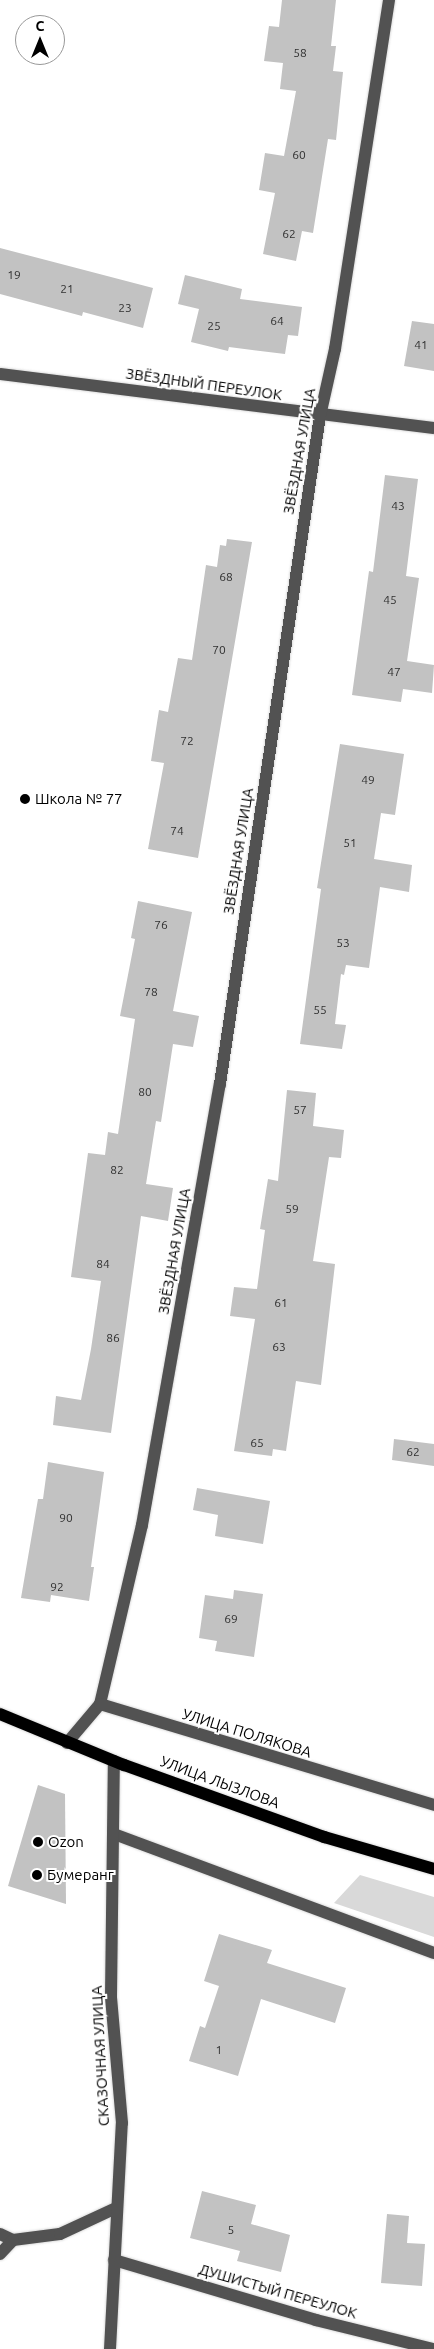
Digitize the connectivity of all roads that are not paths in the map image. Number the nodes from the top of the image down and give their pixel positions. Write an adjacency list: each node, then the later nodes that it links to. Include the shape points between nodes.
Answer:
1 (390, 0): 3 (street, ЗВЁЗДНАЯ УЛИЦА, via 338,330)
2 (0, 374): 3 (street, ЗВЁЗДНЫЙ ПЕРЕУЛОК)
3 (320, 416): 4 (street, ЗВЁЗДНЫЙ ПЕРЕУЛОК); 5 (street, ЗВЁЗДНАЯ УЛИЦА, via 220,1084 142,1525)
4 (434, 428)
5 (100, 1704): 7 (street); 9 (street, УЛИЦА ПОЛЯКОВА)
6 (0, 1714): 7 (main road, УЛИЦА ЛЫЗЛОВА)
7 (67, 1743): 8 (main road, УЛИЦА ЛЫЗЛОВА)
8 (114, 1761): 10 (street, СКАЗОЧНАЯ УЛИЦА); 11 (main road, УЛИЦА ЛЫЗЛОВА, via 324,1837)
9 (434, 1805)
10 (114, 1834): 12 (street); 13 (street, СКАЗОЧНАЯ УЛИЦА, via 111,1996 122,2123)
11 (434, 1869)
12 (434, 1953)
13 (116, 2208): 15 (street, via 60,2234); 17 (street, СКАЗОЧНАЯ УЛИЦА)
14 (0, 2234): 15 (street)
15 (13, 2240): 16 (street)
16 (0, 2254)
17 (114, 2260): 18 (street, СКАЗОЧНАЯ УЛИЦА); 19 (street, ДУШИСТЫЙ ПЕРЕУЛОК, via 316,2320)
18 (110, 2349)
19 (434, 2349)

